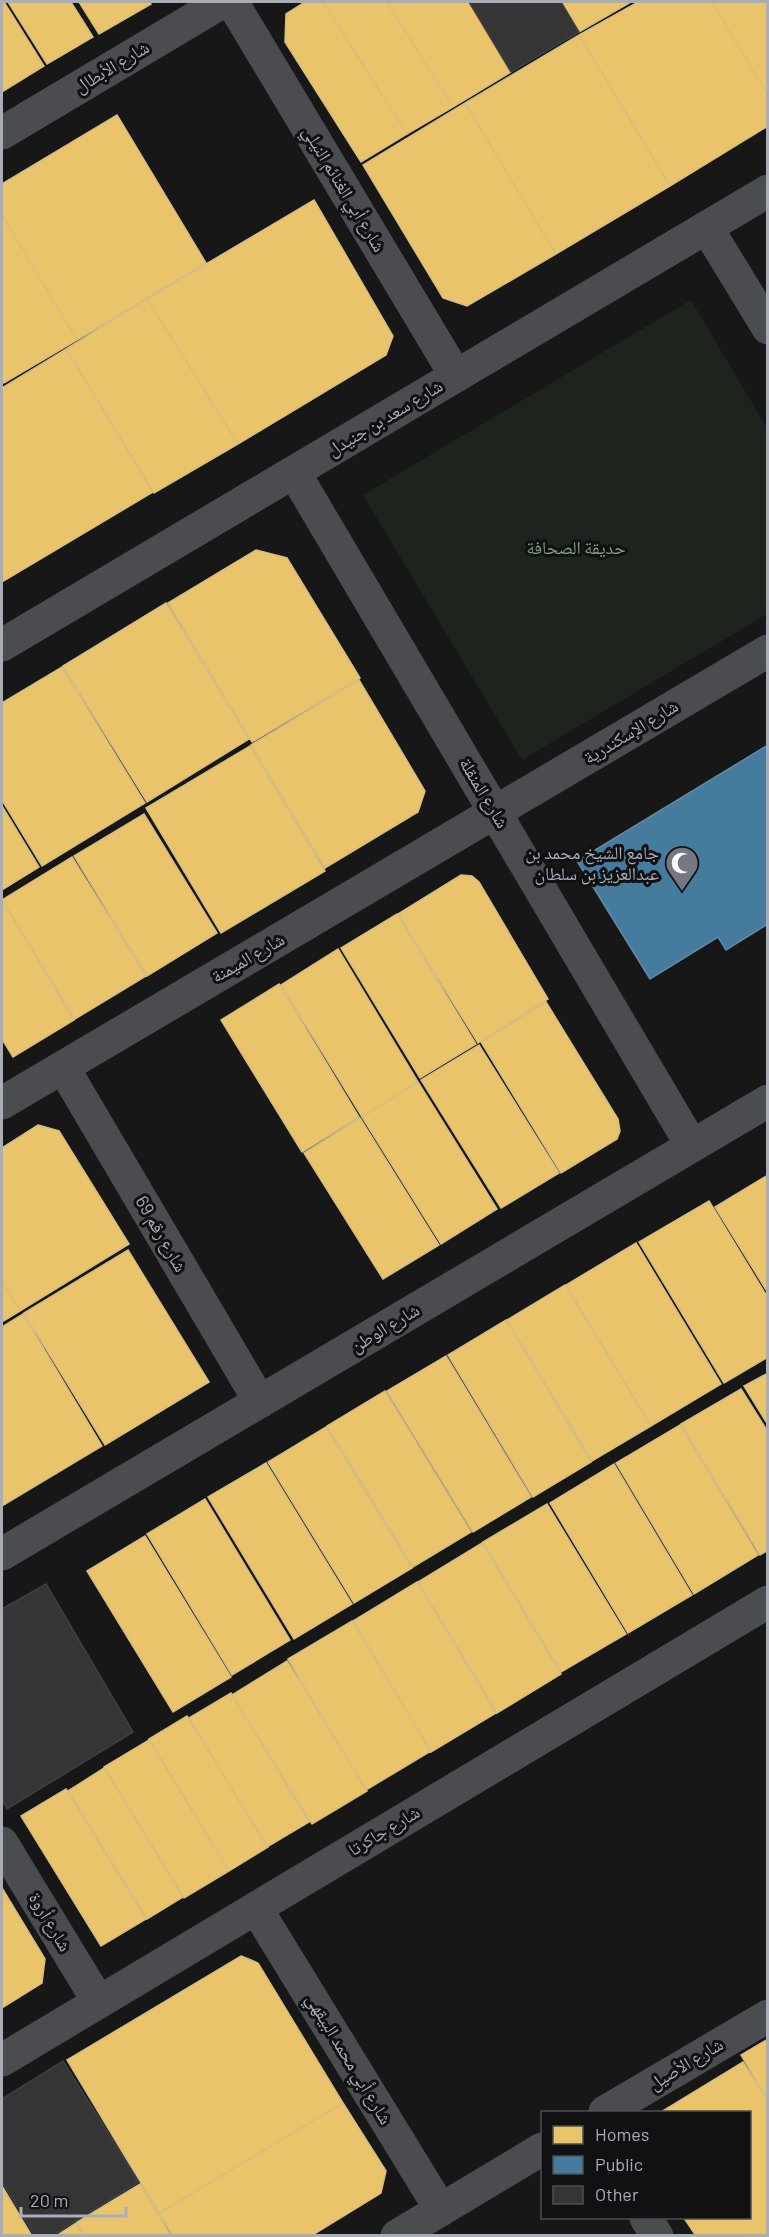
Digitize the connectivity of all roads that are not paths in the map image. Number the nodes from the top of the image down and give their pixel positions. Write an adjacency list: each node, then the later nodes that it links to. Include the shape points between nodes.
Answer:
1 (222, 2): 3 (street, شارع الأبطال)
2 (232, 2): 7 (street, شارع أبي الغنائم النيلي)
3 (2, 133)
4 (768, 191): 5 (street, شارع سعد بن جنيدل)
5 (707, 228): 6 (street); 7 (street, شارع سعد بن جنيدل)
6 (768, 328)
7 (456, 376): 8 (street, شارع سعد بن جنيدل)
8 (294, 472): 9 (street, شارع سعد بن جنيدل); 11 (street, شارع المنقلة)
9 (2, 645)
10 (768, 651): 11 (street, شارع الإسكندرية)
11 (495, 812): 12 (street, شارع الميمنة); 15 (street, شارع المنقلة)
12 (63, 1067): 14 (street, شارع الميمنة); 16 (street, شارع رقم 69)
13 (768, 1101): 15 (street, شارع الوطن)
14 (2, 1103)
15 (692, 1146): 16 (street, شارع الوطن)
16 (260, 1401): 17 (street, شارع الوطن)
17 (2, 1554)
18 (768, 1602): 20 (street, شارع جاكرتا)
19 (2, 1843): 21 (street, شارع أروة)
20 (256, 1908): 21 (street, شارع جاكرتا); 26 (street, شارع أبي محمد البيقهي)
21 (98, 2001): 23 (street, شارع جاكرتا)
22 (768, 2016): 24 (street, شارع الأصيل)
23 (2, 2060)
24 (607, 2111)
25 (541, 2151): 26 (street)
26 (441, 2210): 28 (street)
27 (647, 2219): 29 (street)
28 (398, 2235)
29 (657, 2235)

